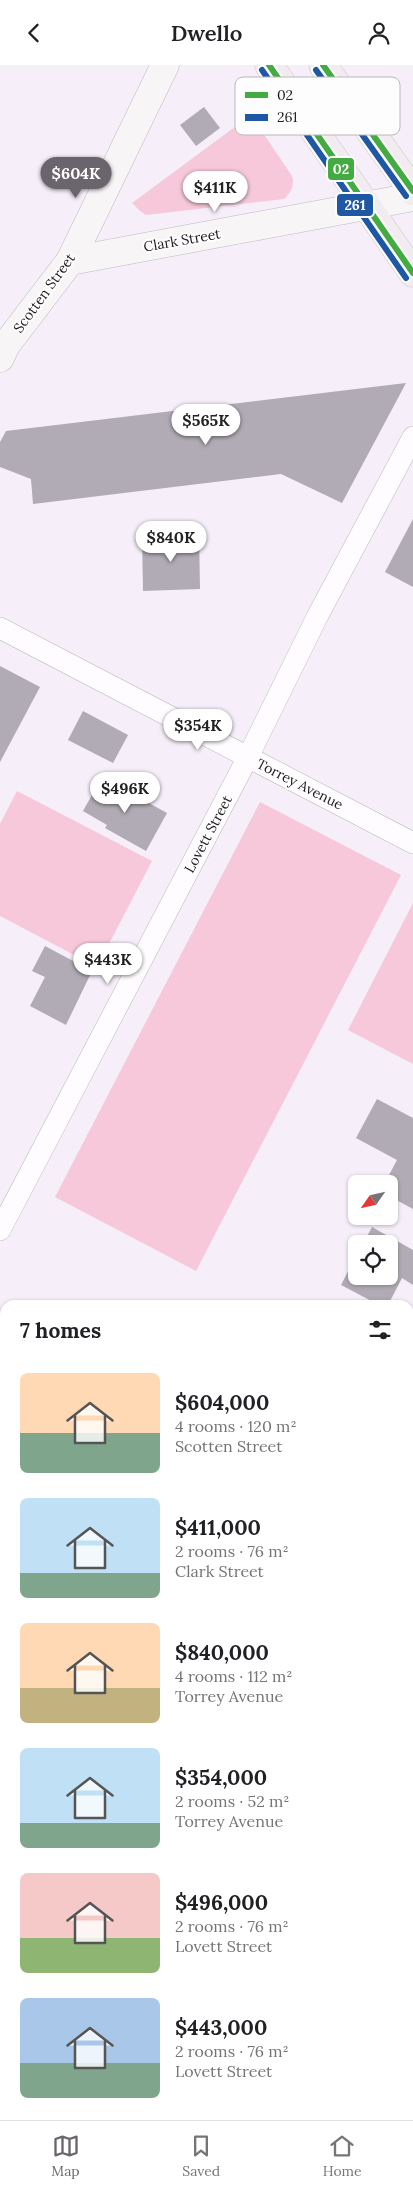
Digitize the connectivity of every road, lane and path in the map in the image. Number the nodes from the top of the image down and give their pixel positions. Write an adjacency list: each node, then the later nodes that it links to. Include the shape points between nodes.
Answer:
1 (165, 65): 11 (street, Scotten Street)
2 (269, 65): 4 (main road)
3 (323, 65): 5 (main road)
4 (277, 77)
5 (332, 77)
6 (317, 135): 10 (main road)
7 (373, 135): 8 (main road)
8 (413, 191)
9 (413, 197): 10 (street, Clark Street)
10 (367, 207): 11 (street, Clark Street); 12 (main road)
11 (70, 261): 13 (street, Scotten Street, via 6,345)
12 (413, 273)
13 (0, 358)
14 (413, 437): 16 (street, Lovett Street, via 318,615)
15 (0, 628): 16 (street, Torrey Avenue)
16 (248, 757): 17 (street, Torrey Avenue); 18 (street, Lovett Street)
17 (413, 843)
18 (0, 1230)

